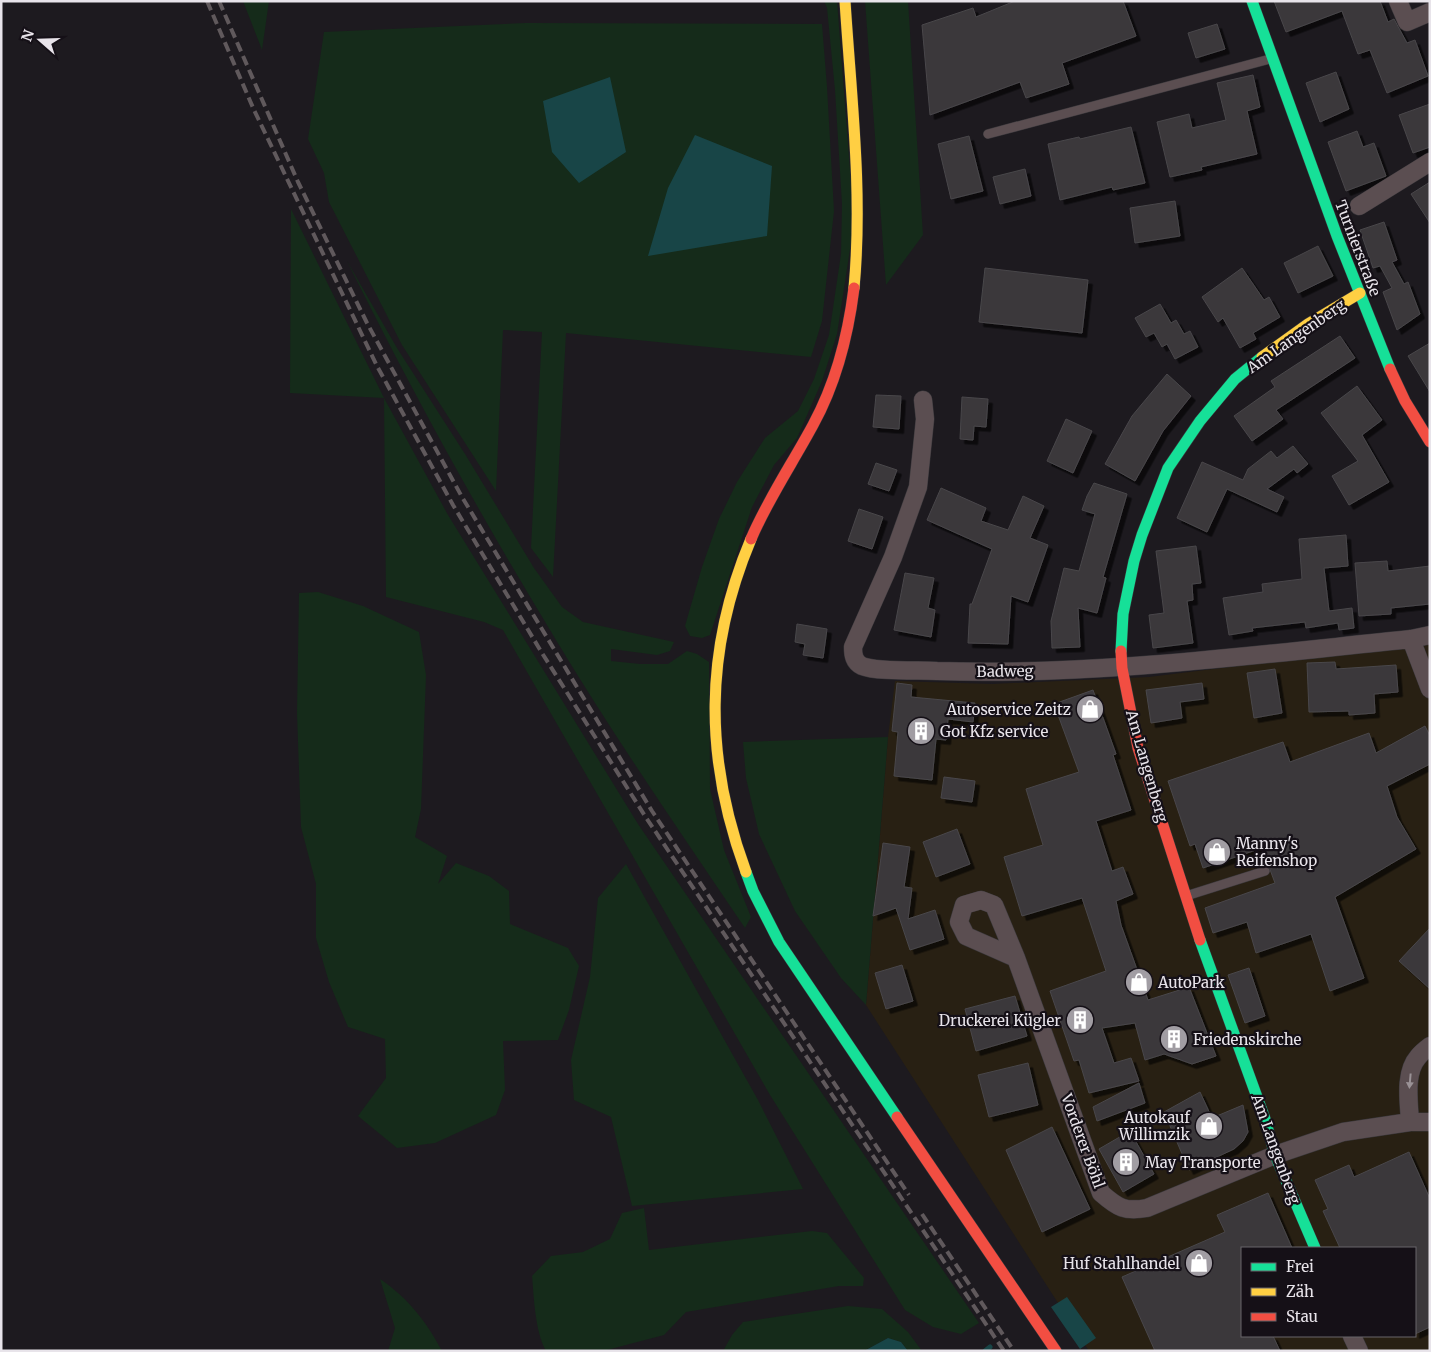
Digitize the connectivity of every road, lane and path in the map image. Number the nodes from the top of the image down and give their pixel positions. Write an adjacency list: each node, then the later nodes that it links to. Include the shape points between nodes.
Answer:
1 (845, 1): 25 (main road, via 859,212 854,294 844,342 829,389 809,434 760,516 728,604 718,650 714,700 719,776 729,826 745,874 779,942)
2 (1252, 1): 5 (main road, Turnierstraße)
3 (1398, 1): 4 (street, via 1407,22)
4 (1428, 17)
5 (1272, 58): 6 (lane); 9 (main road, Turnierstraße)
6 (988, 134)
7 (1430, 162): 8 (street)
8 (1359, 206)
9 (1360, 293): 11 (main road, Turnierstraße, via 1400,392); 14 (main road, Am Langenberg, via 1293,334 1235,380 1200,421 1168,468 1134,561 1123,614)
10 (923, 400): 14 (street, Badweg, via 925,419 918,487 893,557 853,647 856,662 869,668 969,672)
11 (1430, 442)
12 (1430, 635): 13 (street, Badweg)
13 (1411, 638): 14 (street, Badweg); 15 (street)
14 (1122, 668): 17 (main road, Am Langenberg, via 1138,748)
15 (1430, 689)
16 (1265, 871): 17 (lane)
17 (1186, 896): 22 (main road, Am Langenberg)
18 (1016, 958): 22 (street, Vorderer Böhl, via 1102,1193 1116,1206 1134,1211 1147,1208)
19 (1430, 1046): 20 (street, one-way to 20, via 1418,1057 1411,1070)
20 (1410, 1122): 21 (street, Vorderer Böhl); 22 (street, Vorderer Böhl, via 1344,1132)
21 (1430, 1122)
22 (1275, 1155): 23 (main road, Am Langenberg)
23 (1315, 1247)
24 (1352, 1337): 26 (street)
25 (1056, 1351)
26 (1359, 1351)

